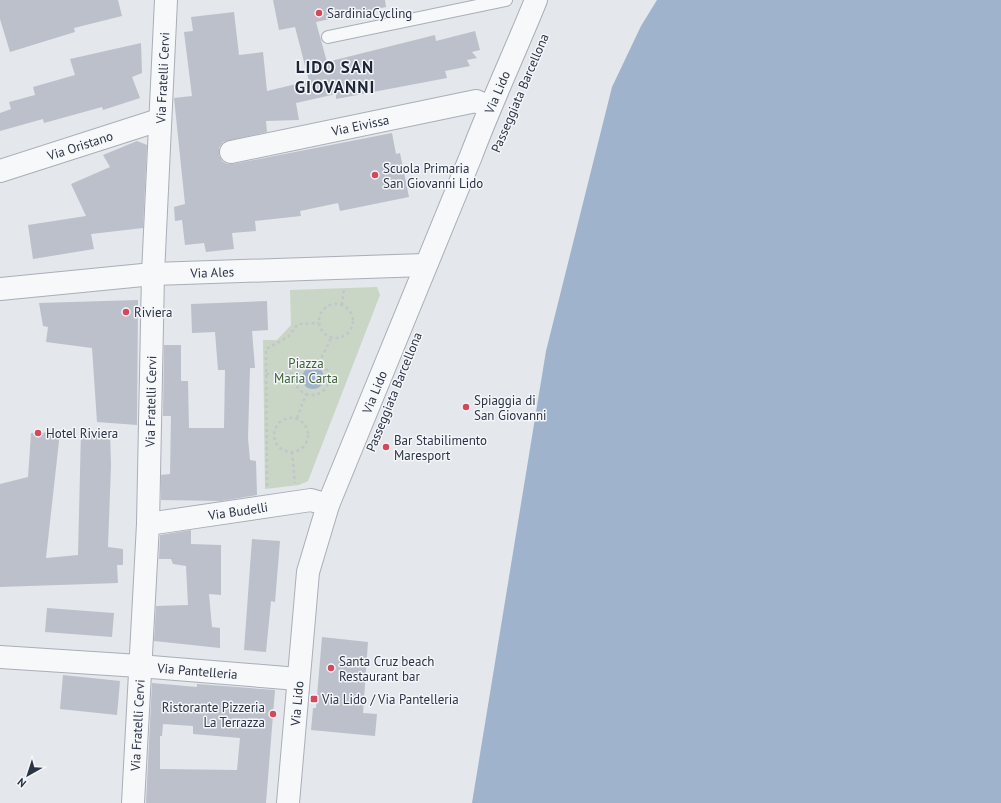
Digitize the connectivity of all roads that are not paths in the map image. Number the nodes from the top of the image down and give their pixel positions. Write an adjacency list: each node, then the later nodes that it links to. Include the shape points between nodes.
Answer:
1 (166, 0): 6 (street, Via Fratelli Cervi)
2 (506, 0): 4 (lane)
3 (536, 0): 5 (street, Via Lido)
4 (328, 37)
5 (489, 107): 7 (street, Via Eivissa, via 476,101); 9 (street, Via Lido)
6 (159, 120): 8 (street, Via Oristano); 10 (street, Via Fratelli Cervi)
7 (231, 152)
8 (0, 171)
9 (425, 265): 10 (street, Via Ales); 12 (street, Via Lido)
10 (153, 274): 11 (street, Via Ales); 13 (street, Via Fratelli Cervi)
11 (0, 289)
12 (328, 505): 13 (street, Via Budelli, via 311,500); 16 (street, Via Lido, via 308,572)
13 (148, 524): 15 (street, Via Fratelli Cervi)
14 (0, 657): 15 (street, Via Pantelleria)
15 (139, 666): 16 (street, Via Pantelleria); 17 (street, Via Fratelli Cervi)
16 (298, 679): 18 (street, Via Lido)
17 (133, 803)
18 (288, 803)

